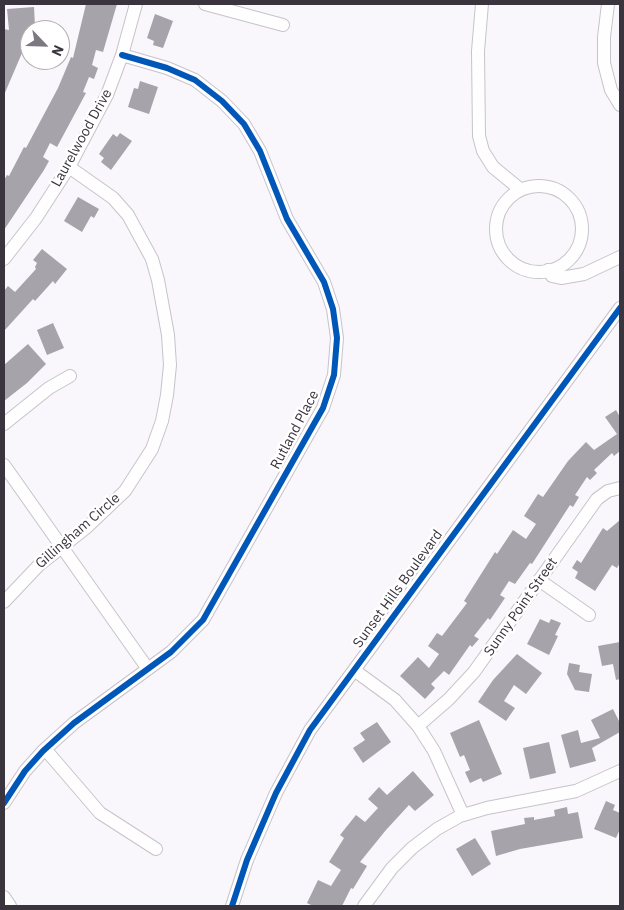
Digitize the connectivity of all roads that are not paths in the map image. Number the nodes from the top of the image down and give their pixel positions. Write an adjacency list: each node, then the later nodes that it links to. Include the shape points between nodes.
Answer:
1 (136, 4): 6 (street, Laurelwood Drive)
2 (205, 4): 5 (street)
3 (482, 4): 9 (street, via 478,51 479,136 483,151 499,175)
4 (608, 4): 7 (street, via 604,63 611,90)
5 (283, 25)
6 (122, 55): 8 (street, Laurelwood Drive, via 107,94); 22 (street, Rutland Place, via 195,80 244,124 260,151 287,219 324,282 333,309 337,338 334,375 323,408 215,601 187,638)
7 (620, 106)
8 (69, 166): 11 (street, Laurelwood Drive, via 36,218); 18 (street, Gillingham Circle, via 113,198 141,236 158,280 170,365 162,421 152,449 125,491)
9 (520, 190): 12 (street, via 500,211 496,225 497,240 513,264 526,270); 12 (street, via 546,186 559,191 577,210 581,237 576,250 567,261)
10 (620, 257): 12 (street, via 584,274 561,278 552,276)
11 (4, 259)
12 (548, 270)
13 (620, 308): 23 (street, Sunset Hills Boulevard)
14 (70, 376): 15 (street, via 49,388)
15 (4, 424)
16 (4, 465): 18 (street)
17 (620, 488): 19 (street, Sunny Point Street, via 597,499)
18 (63, 547): 20 (street, Gillingham Circle, via 39,565); 22 (street)
19 (540, 580): 21 (street); 24 (street, Sunny Point Street, via 474,672)
20 (4, 602)
21 (590, 615)
22 (148, 669): 25 (street, Rutland Place, via 74,722)
23 (354, 670): 24 (street, via 395,700); 32 (street, Sunset Hills Boulevard, via 310,730 276,793 247,860)
24 (418, 726): 28 (street, via 434,751)
25 (45, 749): 27 (street, Rutland Place, via 25,771); 29 (street, via 100,813)
26 (620, 771): 28 (street, via 576,791)
27 (4, 803)
28 (463, 815): 33 (street, via 412,848 392,868)
29 (156, 849)
30 (4, 897): 31 (street)
31 (10, 906)
32 (232, 906)
33 (364, 906)

